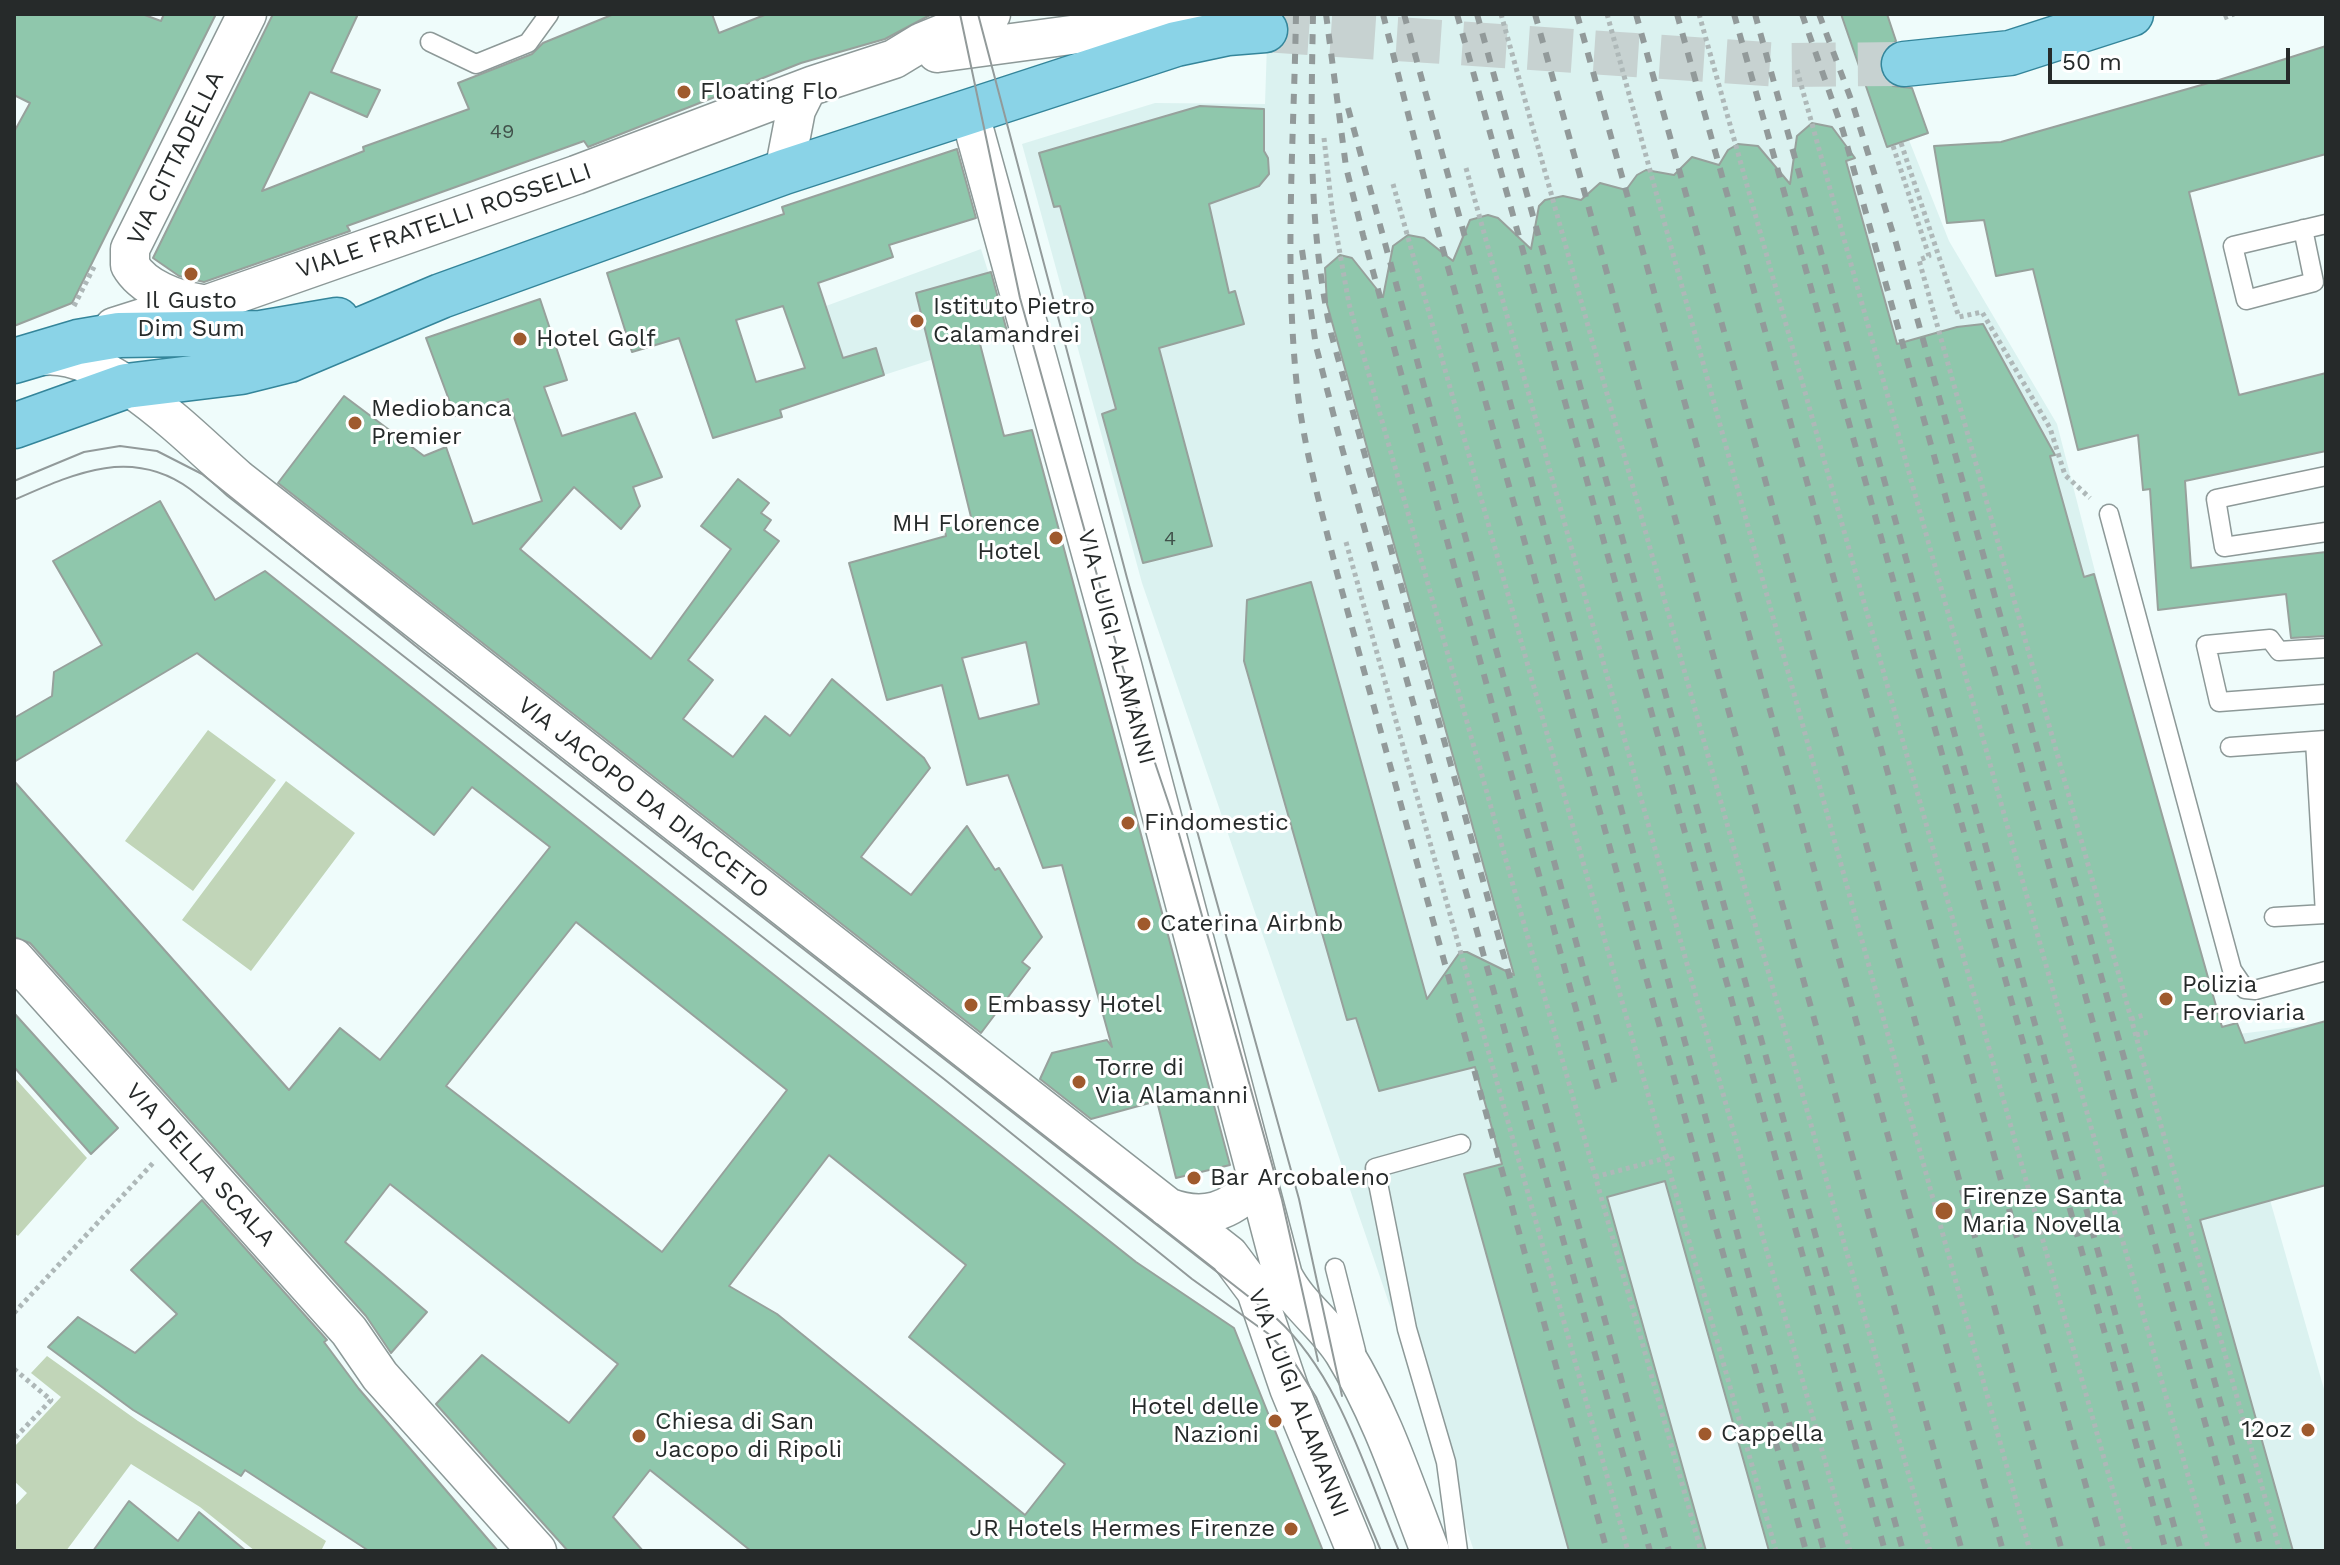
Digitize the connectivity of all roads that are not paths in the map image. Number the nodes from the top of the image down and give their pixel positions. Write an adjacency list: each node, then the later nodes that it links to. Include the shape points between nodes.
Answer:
1 (247, 14): 16 (street, VIA CITTADELLA, via 130,249 130,265 143,280 173,296)
2 (549, 14): 7 (lane, via 528,43 476,64)
3 (991, 14): 5 (street, VIALE FRATELLI ROSSELLI)
4 (2131, 14): 9 (main road, via 2010,53)
5 (946, 22): 8 (street, VIALE FRATELLI ROSSELLI)
6 (1260, 30): 8 (street, VIALE FRATELLI ROSSELLI, via 1155,25); 11 (main road, via 1176,44)
7 (430, 42)
8 (894, 59): 10 (street, VIALE FRATELLI ROSSELLI)
9 (1904, 64)
10 (807, 88): 12 (street, via 796,110); 16 (street, VIALE FRATELLI ROSSELLI)
11 (969, 111): 12 (main road); 33 (street, VIA LUIGI ALAMANNI, via 1122,665)
12 (784, 172): 15 (main road)
13 (2326, 224): 14 (lane)
14 (2303, 229): 14 (lane, via 2233,246 2246,300 2314,282)
15 (441, 296): 17 (main road, VIALE FRATELLI ROSSELLI, via 274,332 142,333); 19 (main road, via 273,365)
16 (208, 304): 17 (street, VIALE FRATELLI ROSSELLI, via 155,314)
17 (78, 342): 18 (main road, VIALE FRATELLI ROSSELLI)
18 (14, 360): 19 (street, VIALE FRATELLI ROSSELLI, via 78,358)
19 (126, 386): 20 (main road); 34 (street, VIA JACOPO DA DIACCETO)
20 (14, 426)
21 (2326, 476): 23 (lane, via 2216,499 2224,547)
22 (2109, 514): 30 (lane, via 2232,970 2245,989 2255,990)
23 (2326, 532)
24 (2326, 648): 25 (lane, via 2279,651 2270,639 2206,645 2219,702)
25 (2326, 694)
26 (2320, 741): 27 (lane); 28 (lane, via 2325,914)
27 (2230, 747)
28 (2274, 917)
29 (14, 958): 36 (street, VIA DELLA SCALA, via 349,1331)
30 (2326, 971)
31 (14, 987): 36 (street, VIA DELLA SCALA, via 336,1345)
32 (1461, 1144): 41 (lane, via 1375,1168 1407,1329 1446,1462)
33 (1257, 1184): 34 (street, via 1233,1206 1213,1214); 37 (street, VIA LUIGI ALAMANNI, via 1283,1276 1342,1348)
34 (1164, 1206): 39 (street, VIA LUIGI ALAMANNI, via 1229,1255 1251,1282)
35 (1335, 1268): 37 (lane)
36 (380, 1376): 38 (street, VIA DELLA SCALA)
37 (1366, 1393): 40 (street, VIA LUIGI ALAMANNI)
38 (528, 1548)
39 (1356, 1551)
40 (1430, 1551)
41 (1458, 1551)

